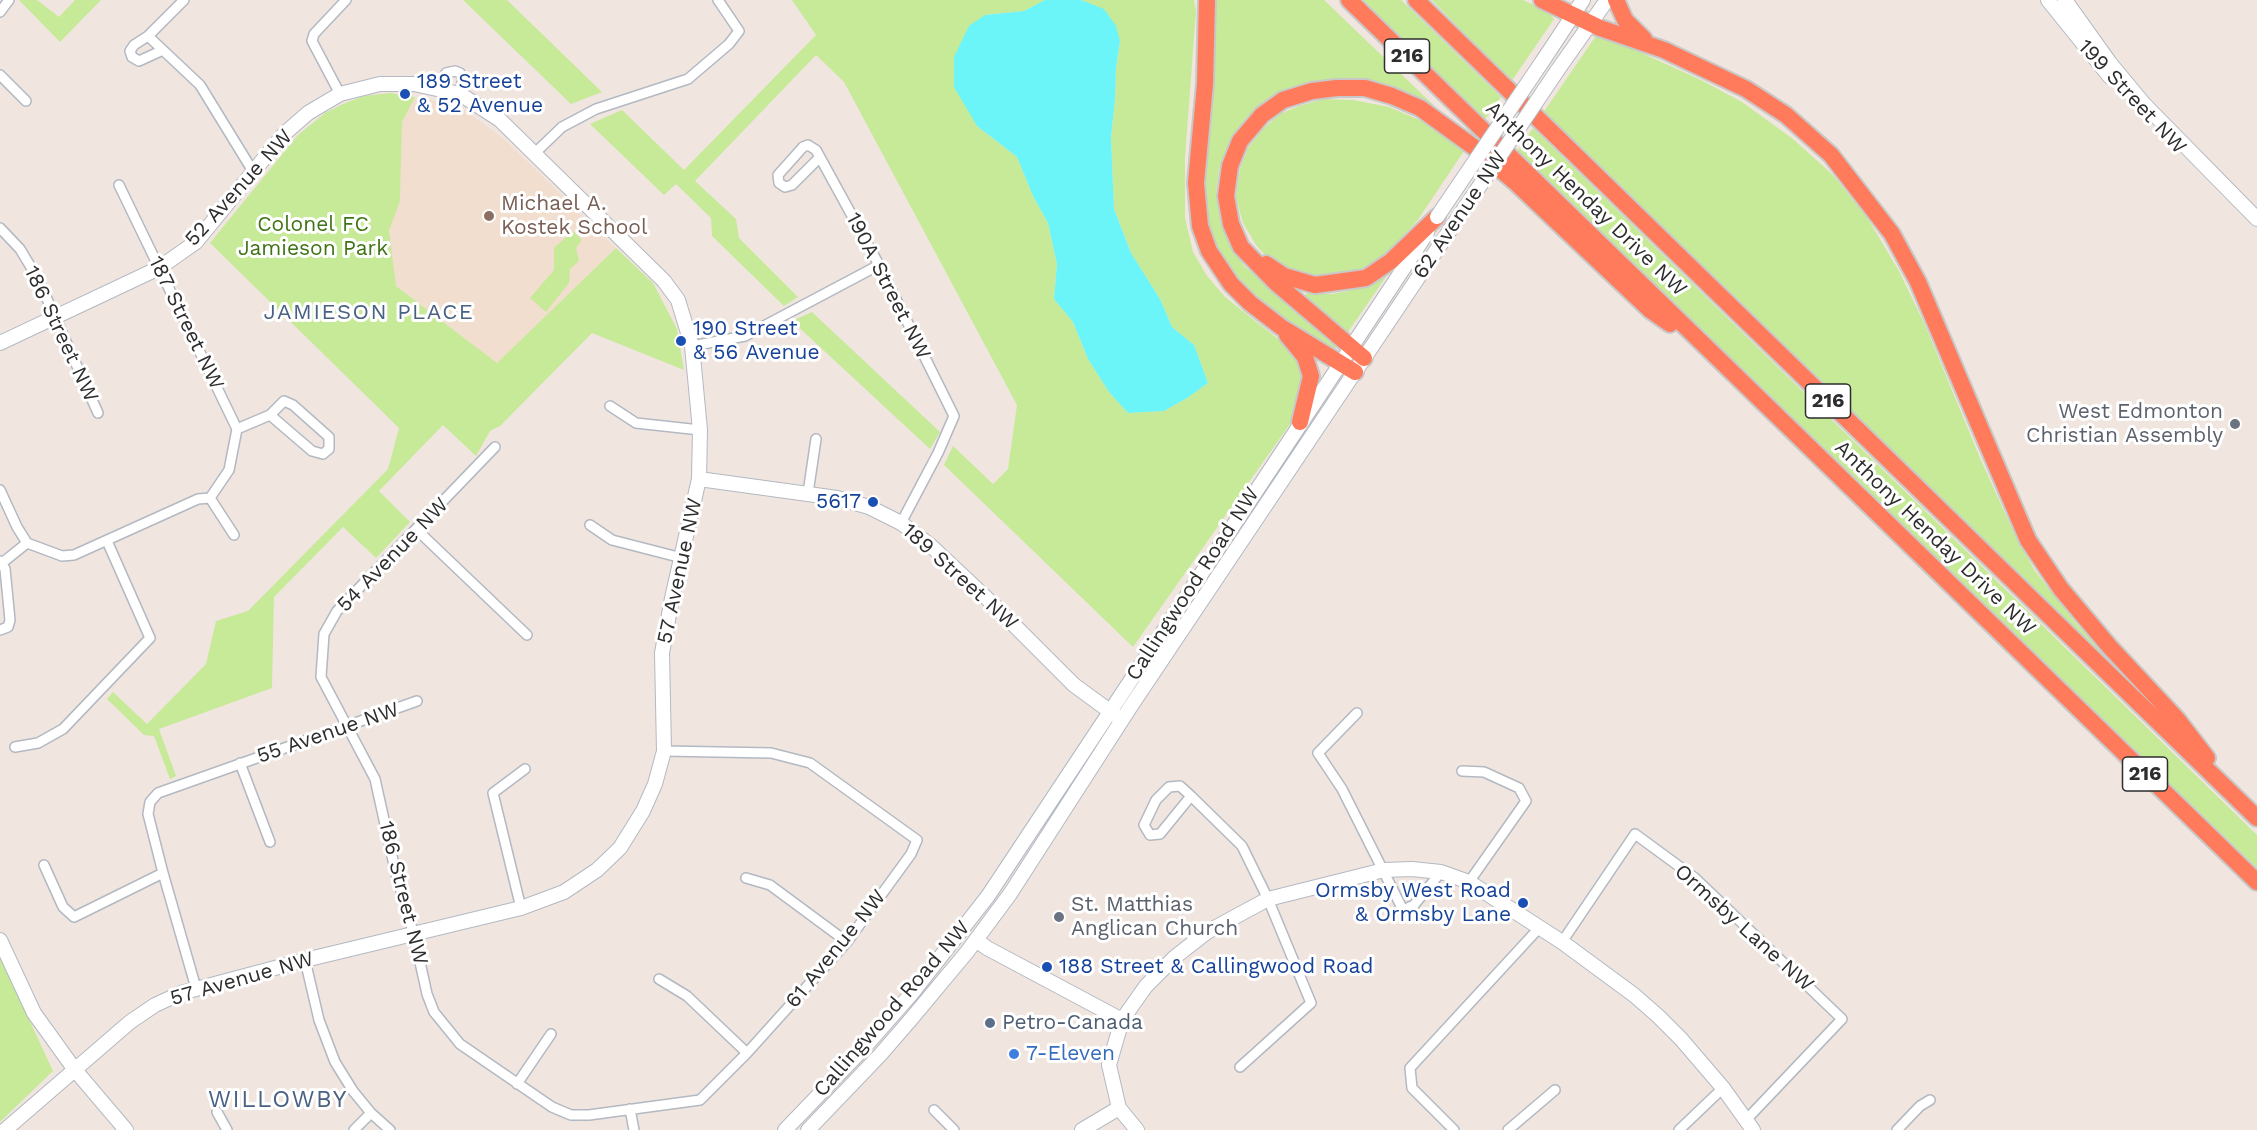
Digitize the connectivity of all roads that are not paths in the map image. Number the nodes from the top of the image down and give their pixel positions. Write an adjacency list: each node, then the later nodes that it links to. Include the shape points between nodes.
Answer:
1 (9, 0): 14 (street)
2 (184, 0): 17 (street)
3 (346, 0): 22 (street, via 312,41)
4 (718, 0): 25 (street, via 739,31 688,79 596,109 562,127)
5 (1207, 0): 37 (highway, via 1205,84 1196,183 1200,226 1209,251 1231,284)
6 (1349, 0): 41 (highway, Anthony Henday Drive NW / 216)
7 (1416, 0): 78 (highway, Anthony Henday Drive NW / 216)
8 (1542, 0): 15 (highway)
9 (1583, 0): 15 (street)
10 (1606, 0): 16 (street, 62 Avenue NW)
11 (1616, 0): 18 (highway, via 1625,20)
12 (2048, 0): 29 (street, 199 Street NW, via 2146,118)
13 (2065, 0): 29 (street, 199 Street NW, via 2149,109)
14 (0, 12)
15 (1573, 15): 16 (highway); 30 (street, Callingwood Road NW, bridge)
16 (1590, 23): 18 (highway); 43 (street, 62 Avenue NW, bridge)
17 (148, 36): 19 (street); 19 (street, via 131,49 136,60 142,61)
18 (1649, 44): 78 (highway, via 1746,88 1786,115 1831,155 1857,187 1892,234 1918,282 2028,540 2066,596 2177,719)
19 (163, 50): 27 (street, via 200,85)
20 (0, 75): 24 (street)
21 (439, 89): 22 (street, 52 Avenue NW, via 380,84); 23 (street, 52 Avenue NW); 23 (street, via 446,73 456,71 463,78)
22 (340, 94): 27 (street, 52 Avenue NW, via 308,113 284,134)
23 (460, 94): 25 (street, 52 Avenue NW, via 500,120)
24 (26, 101)
25 (535, 153): 39 (street, 57 Avenue NW, via 664,281 678,300)
26 (819, 158): 26 (street, via 816,150 806,146 778,175 779,183 784,187 792,185); 34 (street, 190A Street NW)
27 (254, 173): 35 (street, 52 Avenue NW, via 196,242)
28 (119, 185): 35 (street, 187 Street NW)
29 (2223, 186): 31 (street, 199 Street NW)
30 (1437, 218): 33 (highway, via 1383,267 1366,278 1337,283 1315,285 1284,276); 40 (street, Callingwood Road NW)
31 (2257, 219)
32 (0, 228): 36 (street, 186 Street NW, via 20,249)
33 (1241, 247): 40 (highway, via 1276,284); 41 (highway, via 1231,224 1226,196 1230,166 1240,141 1262,115 1283,100 1312,91 1365,88 1420,108 1466,141 1650,310)
34 (879, 265): 39 (street, via 746,336); 56 (street, 190A Street NW, via 954,416)
35 (159, 268): 36 (street, 52 Avenue NW); 48 (street, 187 Street NW)
36 (55, 318): 38 (street, 52 Avenue NW); 45 (street, 186 Street NW)
37 (1281, 327): 42 (highway); 47 (highway, via 1305,357 1311,376)
38 (0, 343)
39 (692, 346): 49 (street, 57 Avenue NW)
40 (1350, 346): 42 (street, Callingwood Road NW); 43 (highway)
41 (1715, 357): 87 (highway, Anthony Henday Drive NW / 216)
42 (1340, 362): 43 (highway); 47 (street, Callingwood Road NW)
43 (1359, 365): 70 (street, Callingwood Road NW)
44 (610, 406): 49 (street, via 636,423)
45 (98, 413)
46 (270, 416): 46 (street, via 312,451 323,454 329,449 329,437 293,405 284,401); 48 (street)
47 (1300, 422): 68 (street, Callingwood Road NW)
48 (237, 429): 55 (street, via 230,470)
49 (700, 430): 52 (street, 57 Avenue NW)
50 (816, 440): 54 (street)
51 (495, 447): 58 (street, 54 Avenue NW)
52 (699, 479): 54 (street, 189 Street NW); 62 (street, 57 Avenue NW)
53 (0, 489): 61 (street)
54 (808, 493): 56 (street, 189 Street NW, via 869,507)
55 (210, 498): 59 (street); 60 (street, via 198,499)
56 (901, 523): 68 (street, 189 Street NW, via 988,599 1074,685)
57 (590, 525): 62 (street, via 612,540)
58 (417, 530): 65 (street); 66 (street, 54 Avenue NW, via 338,611 324,634)
59 (234, 535)
60 (107, 541): 61 (street, via 62,556); 72 (street, via 150,638 63,729 38,743)
61 (27, 543): 63 (street)
62 (682, 558): 73 (street, 57 Avenue NW, via 662,653)
63 (1, 562): 64 (street, via 10,620 8,627)
64 (0, 630)
65 (527, 635)
66 (321, 677): 71 (street, 186 Street NW)
67 (417, 701): 71 (street, 55 Avenue NW)
68 (1109, 711): 70 (street, 189 Street NW); 91 (street, Callingwood Road NW)
69 (1357, 714): 82 (street, via 1318,753 1342,789)
70 (1122, 720): 94 (street, Callingwood Road NW)
71 (347, 725): 74 (street, 55 Avenue NW); 92 (street, 186 Street NW, via 375,779)
72 (15, 747)
73 (664, 751): 89 (street, 57 Avenue NW, via 643,811 620,848 597,870 564,892); 95 (street, 61 Avenue NW, via 771,753 810,763 917,840)
74 (240, 763): 80 (street, 55 Avenue NW); 84 (street, 55 Avenue NW, via 158,793 150,802 148,814)
75 (525, 768): 89 (street, via 493,793)
76 (1462, 771): 86 (street, via 1484,772 1519,788 1526,801)
77 (1191, 796): 77 (street, via 1180,786 1169,787 1156,800 1144,825 1150,836 1160,834); 88 (street, via 1242,846)
78 (2240, 801): 79 (highway, Anthony Henday Drive NW / 216)
79 (2257, 818)
80 (270, 842)
81 (44, 865): 84 (street, via 63,907 74,917)
82 (1384, 870): 83 (street); 83 (street, via 1403,910 1414,905); 88 (street)
83 (1442, 872): 86 (street)
84 (163, 873): 99 (street)
85 (746, 878): 95 (street, via 770,885)
86 (1469, 882): 90 (street)
87 (2257, 882)
88 (1268, 899): 100 (street, via 1206,932 1174,957 1146,986); 103 (street, via 1311,1003)
89 (521, 908): 92 (street, 57 Avenue NW)
90 (1540, 927): 96 (street); 126 (street, via 1410,1068 1412,1088)
91 (962, 930): 94 (street); 121 (street, Callingwood Road NW, via 861,1051)
92 (414, 935): 97 (street, 57 Avenue NW); 105 (street, 186 Street NW, via 434,1012 460,1044)
93 (0, 940): 104 (street, via 34,1013)
94 (976, 940): 100 (street); 122 (street, Callingwood Road NW, via 880,1055)
95 (847, 942): 102 (street, 61 Avenue NW)
96 (1562, 942): 106 (street, via 1658,1016); 114 (street, Ormsby Lane NW, via 1635,834 1695,878 1842,1018)
97 (305, 960): 99 (street, 57 Avenue NW); 113 (street, via 335,1062)
98 (659, 979): 102 (street, via 687,996)
99 (196, 988): 104 (street, 57 Avenue NW, via 155,1005)
100 (1122, 1020): 109 (street, via 1109,1065)
101 (551, 1034): 105 (street)
102 (747, 1053): 110 (street, 61 Avenue NW, via 700,1100)
103 (1240, 1066)
104 (75, 1070): 115 (street, 57 Avenue NW); 116 (street)
105 (517, 1084): 110 (street, 186 Street NW, via 552,1107 571,1114)
106 (1723, 1088): 114 (street); 128 (street)
107 (1555, 1090): 127 (street)
108 (1930, 1100): 129 (street)
109 (1119, 1108): 124 (street); 125 (street)
110 (630, 1109): 120 (street)
111 (934, 1110): 123 (street)
112 (217, 1112): 117 (street)
113 (371, 1113): 118 (street); 119 (street)
114 (1750, 1125)
115 (5, 1130)
116 (126, 1130)
117 (227, 1130)
118 (354, 1130)
119 (390, 1130)
120 (634, 1130)
121 (785, 1130)
122 (808, 1130)
123 (954, 1130)
124 (1082, 1130)
125 (1137, 1130)
126 (1454, 1130)
127 (1508, 1130)
128 (1679, 1130)
129 (1897, 1130)

